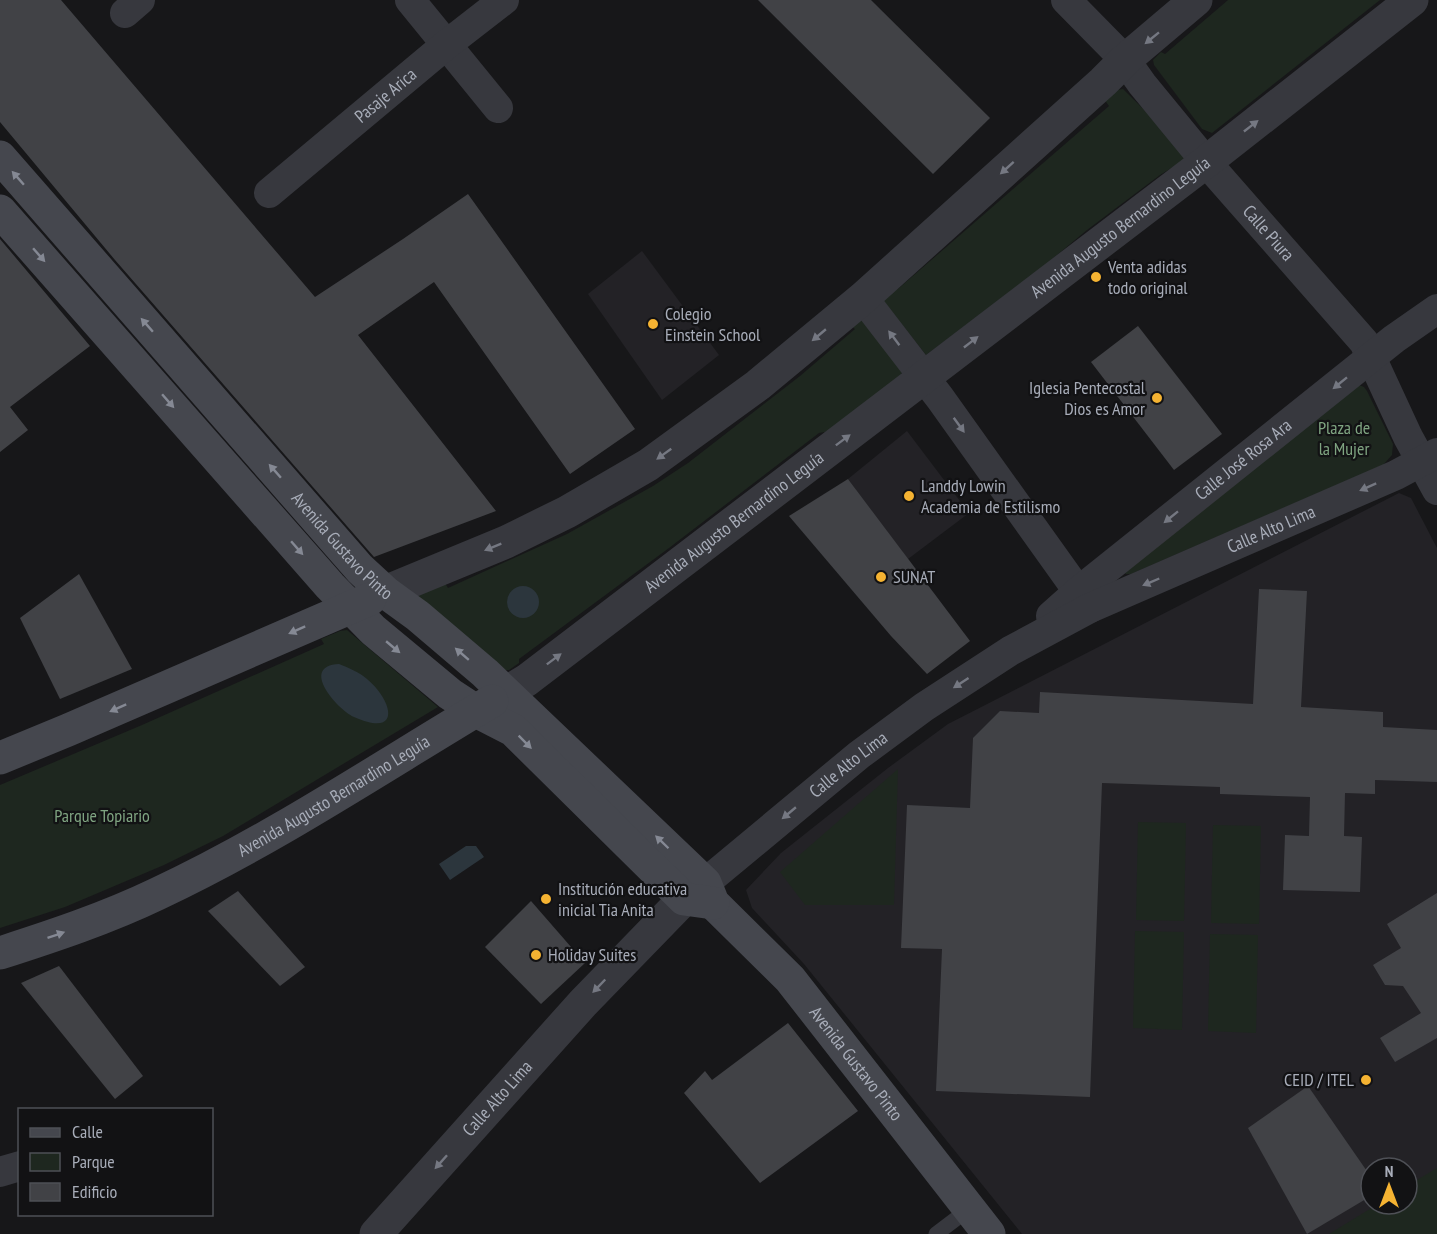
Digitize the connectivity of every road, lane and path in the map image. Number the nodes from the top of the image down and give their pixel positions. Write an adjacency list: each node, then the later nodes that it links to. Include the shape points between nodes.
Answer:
1 (410, 0): 6 (street)
2 (504, 0): 6 (street, Pasaje Arica)
3 (1066, 0): 7 (street, Calle Piura)
4 (1196, 0): 7 (street, one-way to 7)
5 (1412, 0): 10 (street, Avenida Augusto Bernardino Leguía, one-way to 5)
6 (446, 45): 8 (street); 11 (street, Pasaje Arica)
7 (1125, 60): 10 (street, Calle Piura); 13 (street, one-way to 13)
8 (498, 108)
9 (0, 157): 19 (main road, Avenida Gustavo Pinto, one-way to 9, via 360,569)
10 (1206, 162): 15 (street, Calle Piura, via 1364,342); 16 (street, Avenida Augusto Bernardino Leguía, one-way to 10)
11 (269, 192)
12 (0, 211): 21 (main road, Avenida Gustavo Pinto, one-way to 21)
13 (863, 298): 16 (street, one-way to 13); 19 (street, one-way to 19, via 758,385 648,465 506,542)
14 (1437, 309): 15 (street, Calle José Rosa Ara)
15 (1372, 357): 17 (street, Calle Piura, via 1408,436); 20 (street, Calle José Rosa Ara, one-way to 20)
16 (924, 378): 20 (street, one-way to 20); 22 (street, Avenida Augusto Bernardino Leguía, one-way to 16)
17 (1429, 458): 18 (street, Calle Piura); 20 (street, Calle Alto Lima, one-way to 20, via 1255,537)
18 (1437, 490)
19 (385, 592): 21 (main road); 22 (main road, Avenida Gustavo Pinto, one-way to 19, via 413,611)
20 (1084, 599): 25 (street, Calle Alto Lima, one-way to 25, via 859,755)
21 (350, 607): 23 (main road, Avenida Gustavo Pinto, one-way to 23, via 450,694); 24 (main road, one-way to 24)
22 (506, 693): 23 (main road, Avenida Augusto Bernardino Leguía); 25 (main road, Avenida Gustavo Pinto, one-way to 22)
23 (476, 711): 25 (main road, Avenida Gustavo Pinto, one-way to 25, via 513,730); 26 (main road, Avenida Augusto Bernardino Leguía, one-way to 23, via 60,934 156,894 259,842)
24 (0, 758)
25 (701, 895): 29 (main road, Avenida Gustavo Pinto, via 790,980); 30 (street, Calle Alto Lima, one-way to 30, via 584,1002)
26 (0, 953)
27 (18, 1167): 28 (street)
28 (0, 1172)
29 (969, 1209): 31 (lane); 32 (main road, Avenida Gustavo Pinto)
30 (376, 1234)
31 (936, 1234)
32 (989, 1234)

